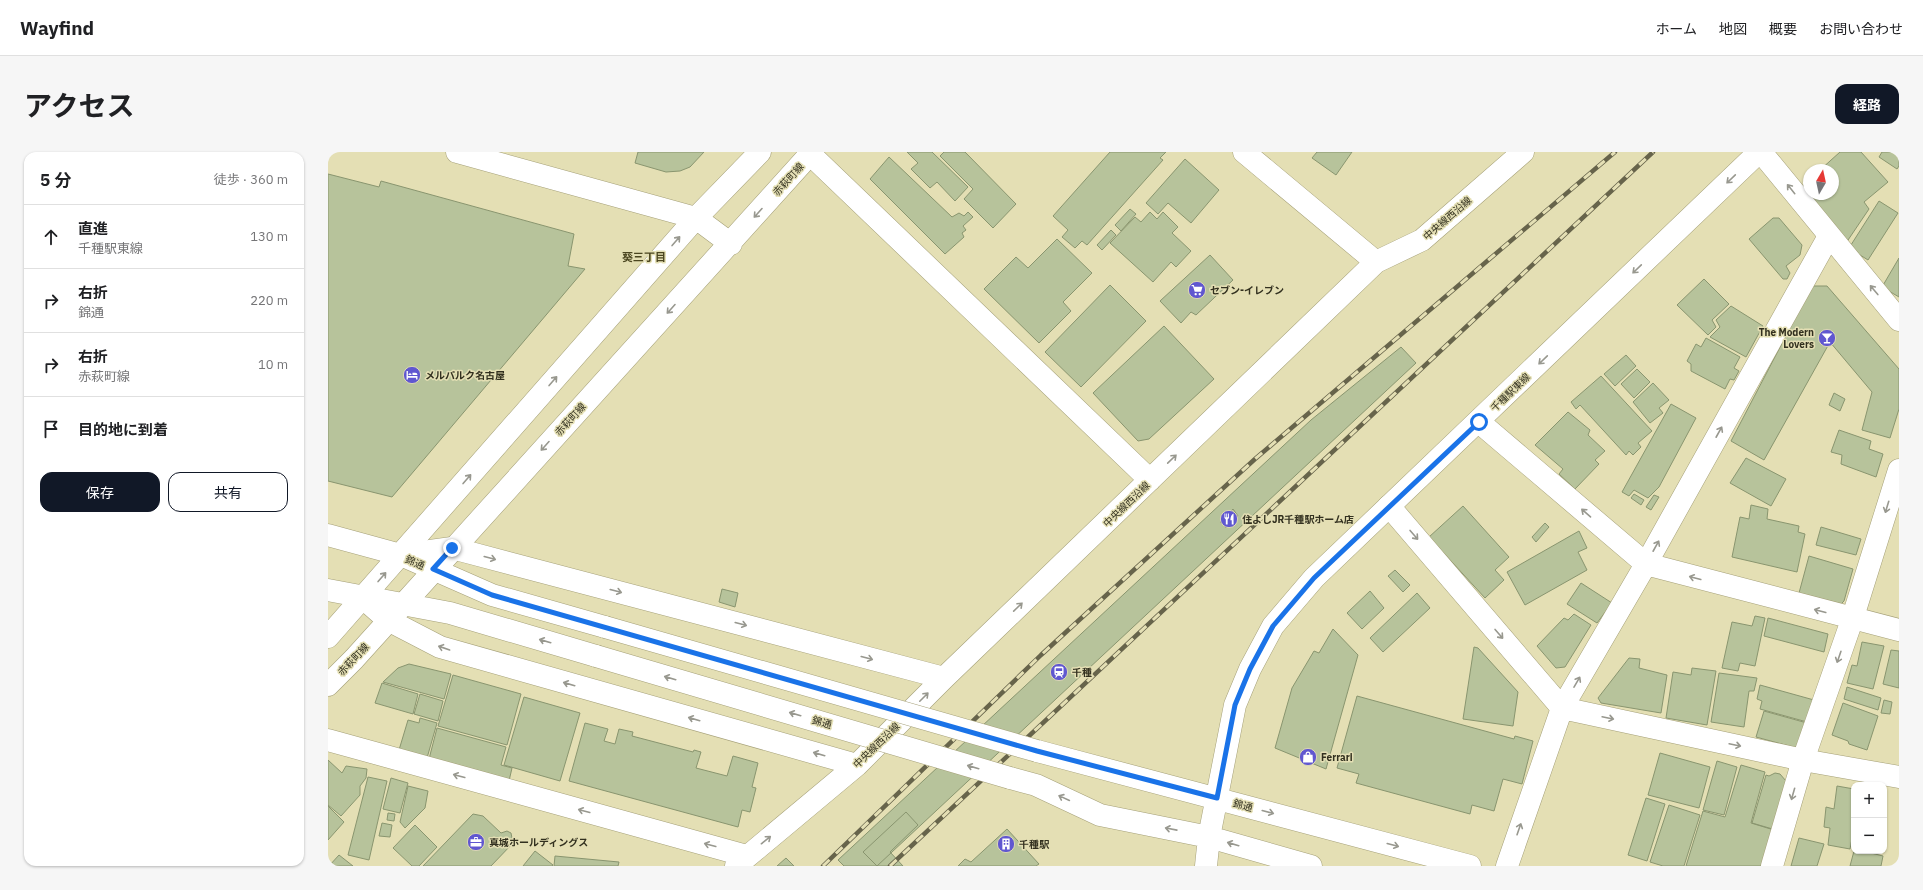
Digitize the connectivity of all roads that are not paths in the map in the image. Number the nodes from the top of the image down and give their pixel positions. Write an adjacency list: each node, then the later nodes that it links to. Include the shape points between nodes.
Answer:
1 (457, 152): 7 (street)
2 (760, 152): 7 (street)
3 (1244, 152): 10 (street)
4 (1523, 152): 10 (street, 中央線西沿線, via 1422,240)
5 (1760, 152): 8 (street, one-way to 5); 12 (street, 千種駅東線, one-way to 12)
6 (811, 153): 9 (street, 赤萩町線, one-way to 9); 14 (street)
7 (696, 218): 9 (street); 18 (street, one-way to 7)
8 (1829, 236): 11 (street, one-way to 8); 19 (street, one-way to 8)
9 (730, 244): 17 (street, 赤萩町線, one-way to 17)
10 (1376, 262): 14 (street, 中央線西沿線, one-way to 10)
11 (1899, 320)
12 (1479, 422): 15 (street, 千種駅東線); 19 (street, one-way to 12)
13 (1899, 470): 24 (street, one-way to 24)
14 (1150, 480): 27 (street, 中央線西沿線, one-way to 14)
15 (1389, 506): 29 (street, one-way to 29); 34 (street, 千種駅東線, via 1314,578 1273,626 1250,669 1235,705)
16 (328, 535): 18 (street, 錦通)
17 (452, 548): 18 (street); 20 (street, 赤萩町線); 27 (street, one-way to 27)
18 (400, 555): 20 (street, 錦通); 22 (street, one-way to 18)
19 (1646, 564): 24 (street, one-way to 19); 29 (street, one-way to 19)
20 (433, 569): 23 (street, 赤萩町線); 34 (street, 錦通, bridge, via 492,595 1037,751)
21 (328, 590): 22 (street, 錦通)
22 (363, 598): 23 (street, 錦通); 26 (street)
23 (395, 612): 28 (street, 赤萩町線); 32 (street, one-way to 23, via 440,647); 35 (street, 錦通, one-way to 23, bridge, via 1100,815 1036,785 450,613)
24 (1852, 620): 25 (street); 31 (street, one-way to 31)
25 (1899, 630)
26 (328, 638)
27 (944, 678): 32 (street, 中央線西沿線, one-way to 27)
28 (328, 685)
29 (1562, 708): 31 (street, one-way to 31); 40 (street, one-way to 29)
30 (328, 740): 36 (street, one-way to 30)
31 (1803, 760): 33 (street); 41 (street, one-way to 41)
32 (857, 765): 36 (street, 中央線西沿線, one-way to 32)
33 (1899, 777)
34 (1217, 798): 35 (street, 千種駅東線); 39 (street, 錦通, one-way to 39)
35 (1209, 837): 37 (street, 千種駅東線); 38 (street, 錦通, one-way to 35)
36 (742, 861)
37 (1206, 866)
38 (1311, 866)
39 (1470, 866)
40 (1507, 866)
41 (1772, 866)

